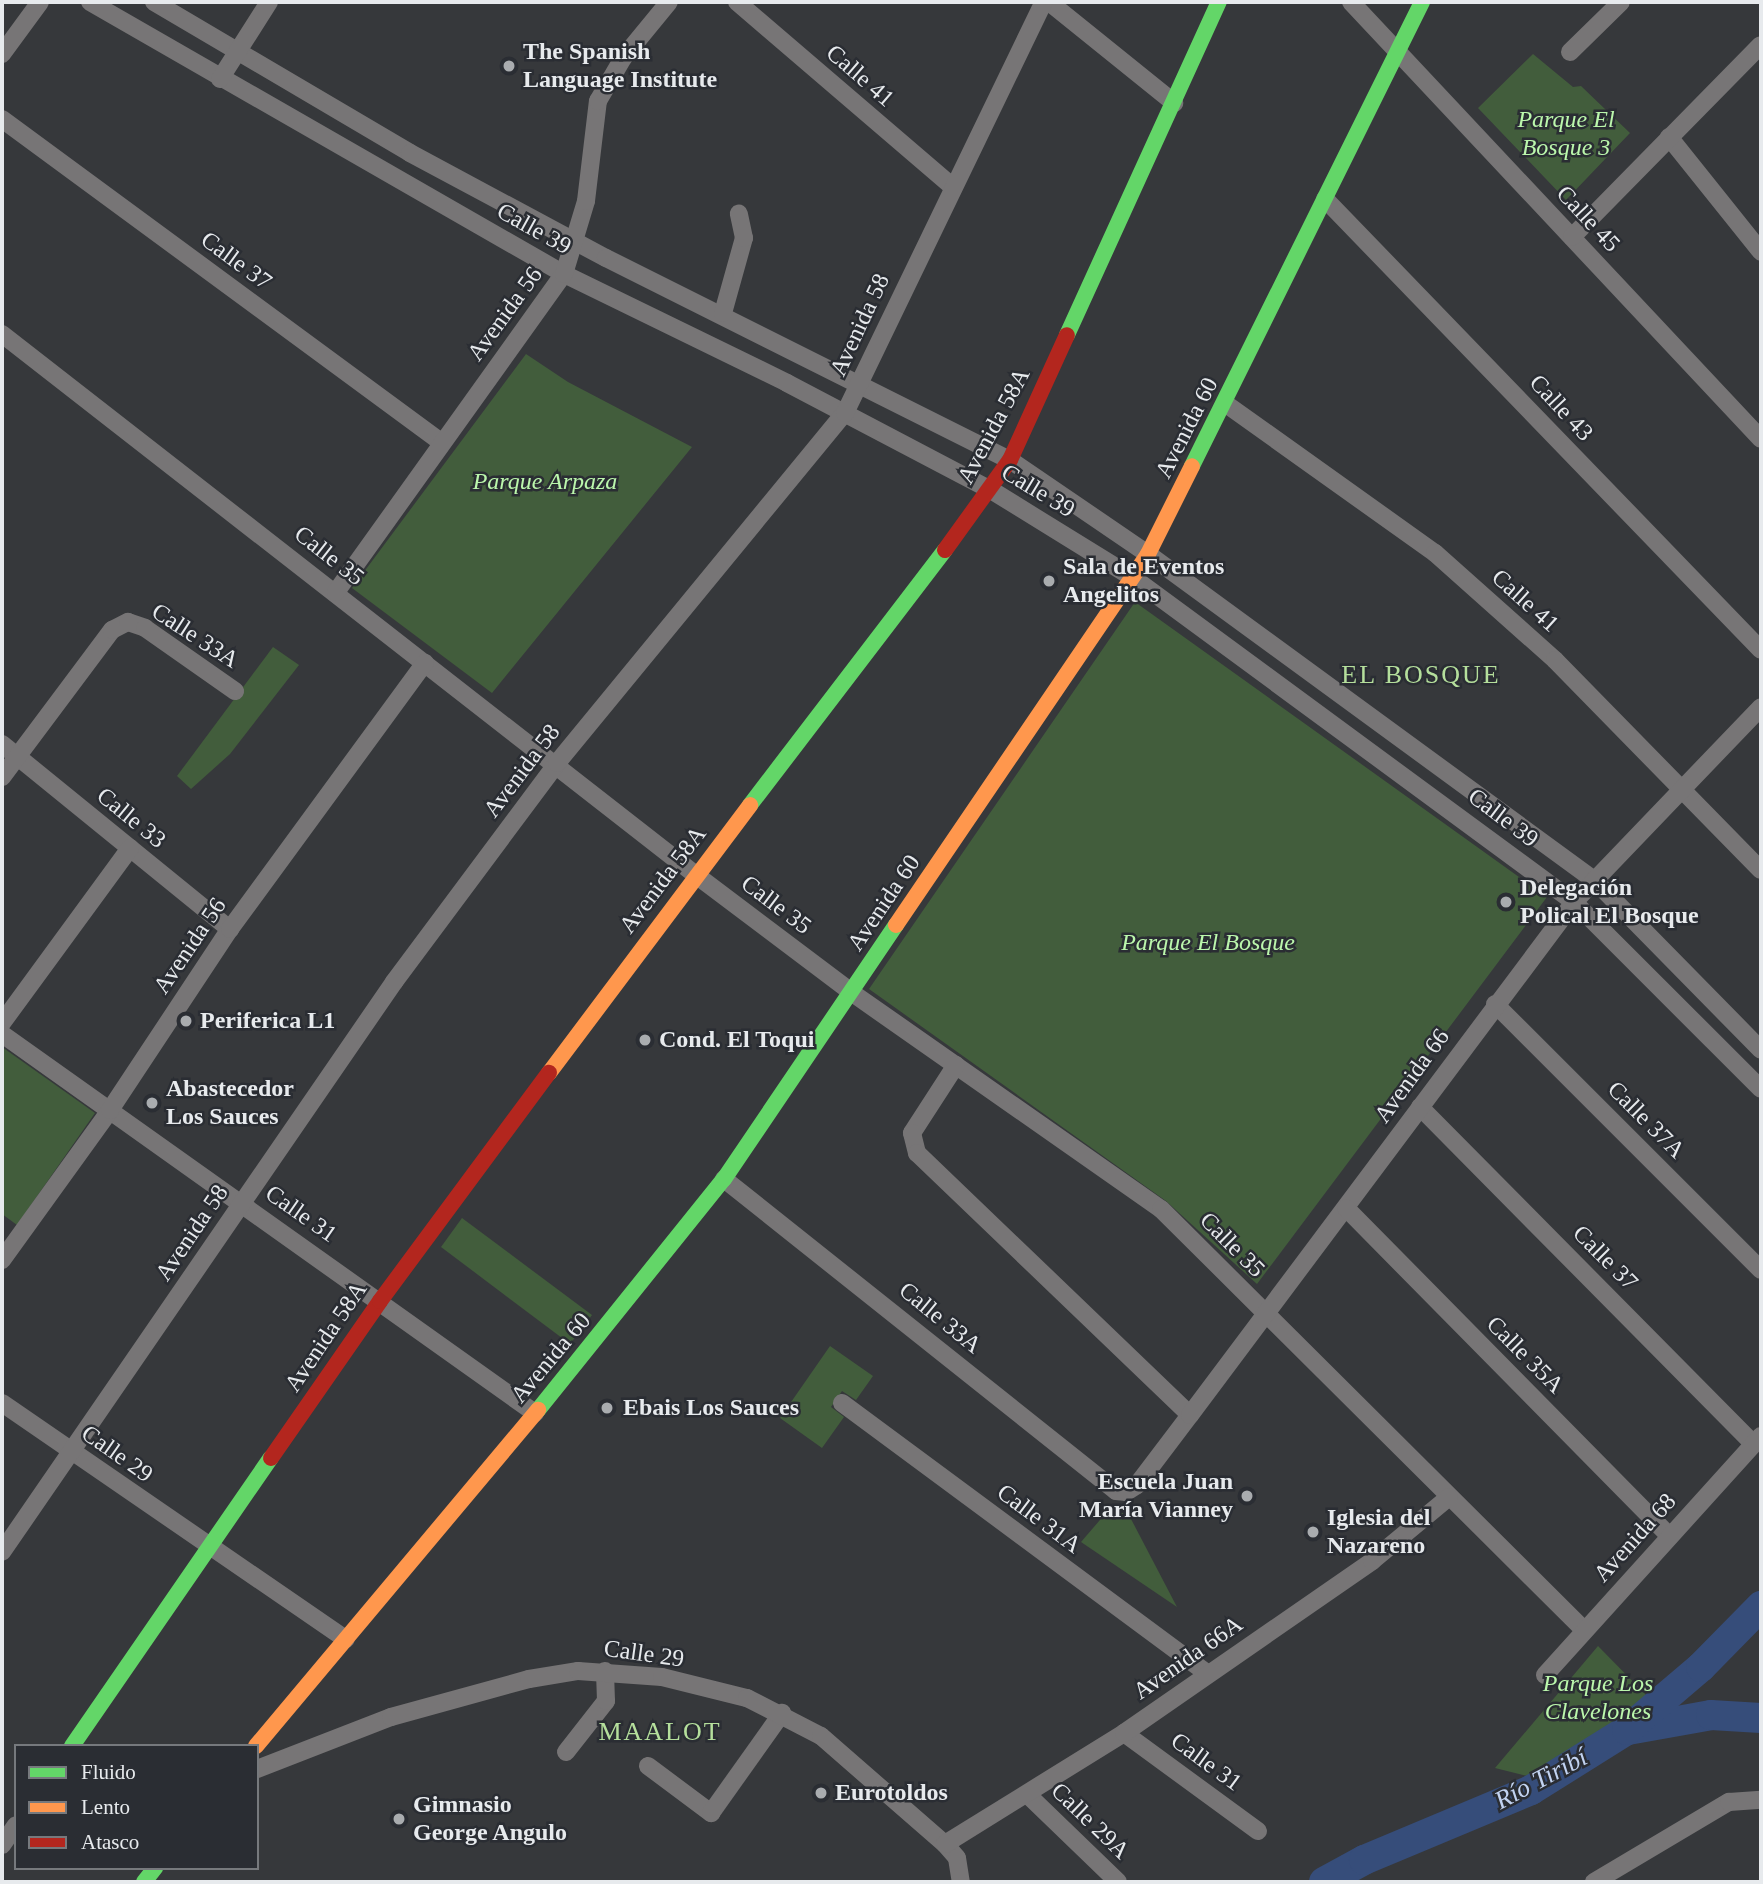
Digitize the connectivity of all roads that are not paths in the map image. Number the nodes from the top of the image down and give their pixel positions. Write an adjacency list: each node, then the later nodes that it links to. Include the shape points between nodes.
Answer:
1 (40, 2): 16 (street)
2 (90, 2): 17 (street, Calle 39)
3 (154, 2): 13 (street, Calle 39)
4 (269, 2): 13 (street)
5 (669, 2): 25 (street, Avenida 56, via 623,58 598,101 586,201)
6 (737, 2): 21 (street, Calle 41)
7 (1046, 2): 18 (street); 21 (street, Avenida 58)
8 (1219, 2): 18 (street, Avenida 58A)
9 (1351, 2): 14 (street, Calle 45)
10 (1422, 2): 14 (street, Avenida 60)
11 (1618, 3): 15 (street)
12 (1761, 45): 20 (street)
13 (236, 52): 17 (street); 25 (street, Calle 39)
14 (1398, 52): 22 (street, Avenida 60); 24 (street, Calle 45)
15 (1570, 52)
16 (2, 54)
17 (220, 79): 27 (street, Calle 39)
18 (1174, 103): 35 (street, Avenida 58A)
19 (2, 119): 34 (street, Calle 37)
20 (1669, 137): 24 (street); 26 (street)
21 (952, 187): 30 (street, Avenida 58)
22 (1325, 199): 31 (street, Avenida 60); 40 (street, Calle 43)
23 (739, 214): 28 (street, via 744,238)
24 (1572, 237): 33 (street, Calle 45)
25 (575, 241): 27 (street, Avenida 56); 28 (street, Calle 39)
26 (1761, 252)
27 (564, 274): 32 (street, Calle 39); 34 (street, Avenida 56)
28 (723, 313): 30 (street, Calle 39)
29 (2, 334): 39 (street, Calle 35)
30 (860, 382): 32 (street, Avenida 58); 35 (street, Calle 39)
31 (1226, 404): 37 (street, Avenida 60); 48 (street, Calle 41, via 1435,553 1555,660)
32 (845, 413): 36 (street, Calle 39); 46 (street, Avenida 58)
33 (1761, 439)
34 (442, 442): 39 (street, Avenida 56)
35 (1010, 460): 36 (street, Avenida 58A); 37 (street, Calle 39)
36 (992, 490): 38 (street, Calle 39); 51 (street, Avenida 58A)
37 (1148, 554): 38 (street, Avenida 60); 52 (street, Calle 39)
38 (1132, 577): 53 (street, Calle 39); 55 (street, Avenida 60)
39 (336, 592): 41 (street, Calle 35)
40 (1761, 650)
41 (425, 663): 46 (street, Calle 35); 54 (street, Avenida 56)
42 (235, 691): 45 (street, Calle 33A, via 145,628 128,622 112,630)
43 (1761, 707): 48 (street, Avenida 66)
44 (2, 744): 45 (street, Calle 33)
45 (16, 756): 47 (street); 49 (street, Calle 33)
46 (557, 763): 51 (street, Calle 35); 65 (street, Avenida 58, via 394,982)
47 (2, 777)
48 (1680, 789): 50 (street, Calle 41); 52 (street, Avenida 66)
49 (130, 848): 54 (street, Calle 33); 57 (street)
50 (1761, 870)
51 (696, 875): 55 (street, Calle 35); 70 (street, Avenida 58A)
52 (1594, 880): 53 (street, Avenida 66); 59 (street, Calle 39)
53 (1574, 902): 56 (street, Avenida 66); 61 (street, Calle 39)
54 (230, 929): 63 (street, Avenida 56)
55 (851, 992): 60 (street, Calle 35); 64 (street, Avenida 60)
56 (1495, 1004): 62 (street, Avenida 66); 69 (street, Calle 37A)
57 (2, 1023)
58 (2, 1034): 63 (street, Calle 31)
59 (1761, 1050)
60 (956, 1065): 71 (street, Calle 35, via 1161,1209); 75 (street, via 912,1133 918,1153 931,1171)
61 (1761, 1089)
62 (1420, 1107): 66 (street, Avenida 66); 76 (street, Calle 37)
63 (110, 1110): 65 (street, Calle 31); 67 (street, Avenida 56)
64 (724, 1179): 74 (street, Avenida 60); 78 (street, Calle 33A, via 1116,1491)
65 (242, 1203): 70 (street, Calle 31); 77 (street, Avenida 58)
66 (1346, 1208): 71 (street, Avenida 66); 80 (street, Calle 35A)
67 (9, 1236): 68 (street, Avenida 56)
68 (2, 1260)
69 (1761, 1270)
70 (380, 1301): 74 (street, Calle 31); 81 (street, Avenida 58A)
71 (1266, 1312): 75 (street, Avenida 66); 79 (street, Calle 35)
72 (2, 1403): 77 (street, Calle 29)
73 (842, 1403): 86 (street, Calle 31A)
74 (535, 1413): 84 (street, Avenida 60)
75 (1191, 1415): 78 (street, Avenida 66, via 1137,1485)
76 (1758, 1440): 80 (street, Avenida 68)
77 (71, 1453): 81 (street, Calle 29); 82 (street, Avenida 58)
78 (1126, 1492)
79 (1449, 1497): 83 (street, Calle 35); 86 (street, Avenida 66A, via 1372,1561)
80 (1670, 1536): 83 (street, Avenida 68)
81 (211, 1548): 84 (street, Calle 29); 90 (street, Avenida 58A)
82 (2, 1552)
83 (1584, 1630): 87 (street, Avenida 68)
84 (346, 1639): 91 (street, Avenida 60)
85 (605, 1671): 88 (street, Calle 29, via 662,1677 747,1698); 92 (street, via 606,1701); 94 (street, Calle 29, via 529,1679 453,1699 379,1721)
86 (1208, 1674): 89 (street, Avenida 66A)
87 (1545, 1675)
88 (782, 1713): 93 (street, via 711,1813); 99 (street, Calle 29, via 841,1751)
89 (1124, 1733): 95 (street, Avenida 66A); 98 (street, Calle 31)
90 (73, 1744)
91 (258, 1744)
92 (566, 1752)
93 (648, 1766)
94 (259, 1768)
95 (1028, 1794): 99 (street, Avenida 66A); 102 (street, Calle 29A)
96 (1761, 1800): 103 (street, via 1729,1802)
97 (14, 1828): 100 (street)
98 (1258, 1830)
99 (945, 1844): 101 (street, Calle 29, via 957,1858)
100 (2, 1845)
101 (961, 1882)
102 (1118, 1882)
103 (1594, 1882)

